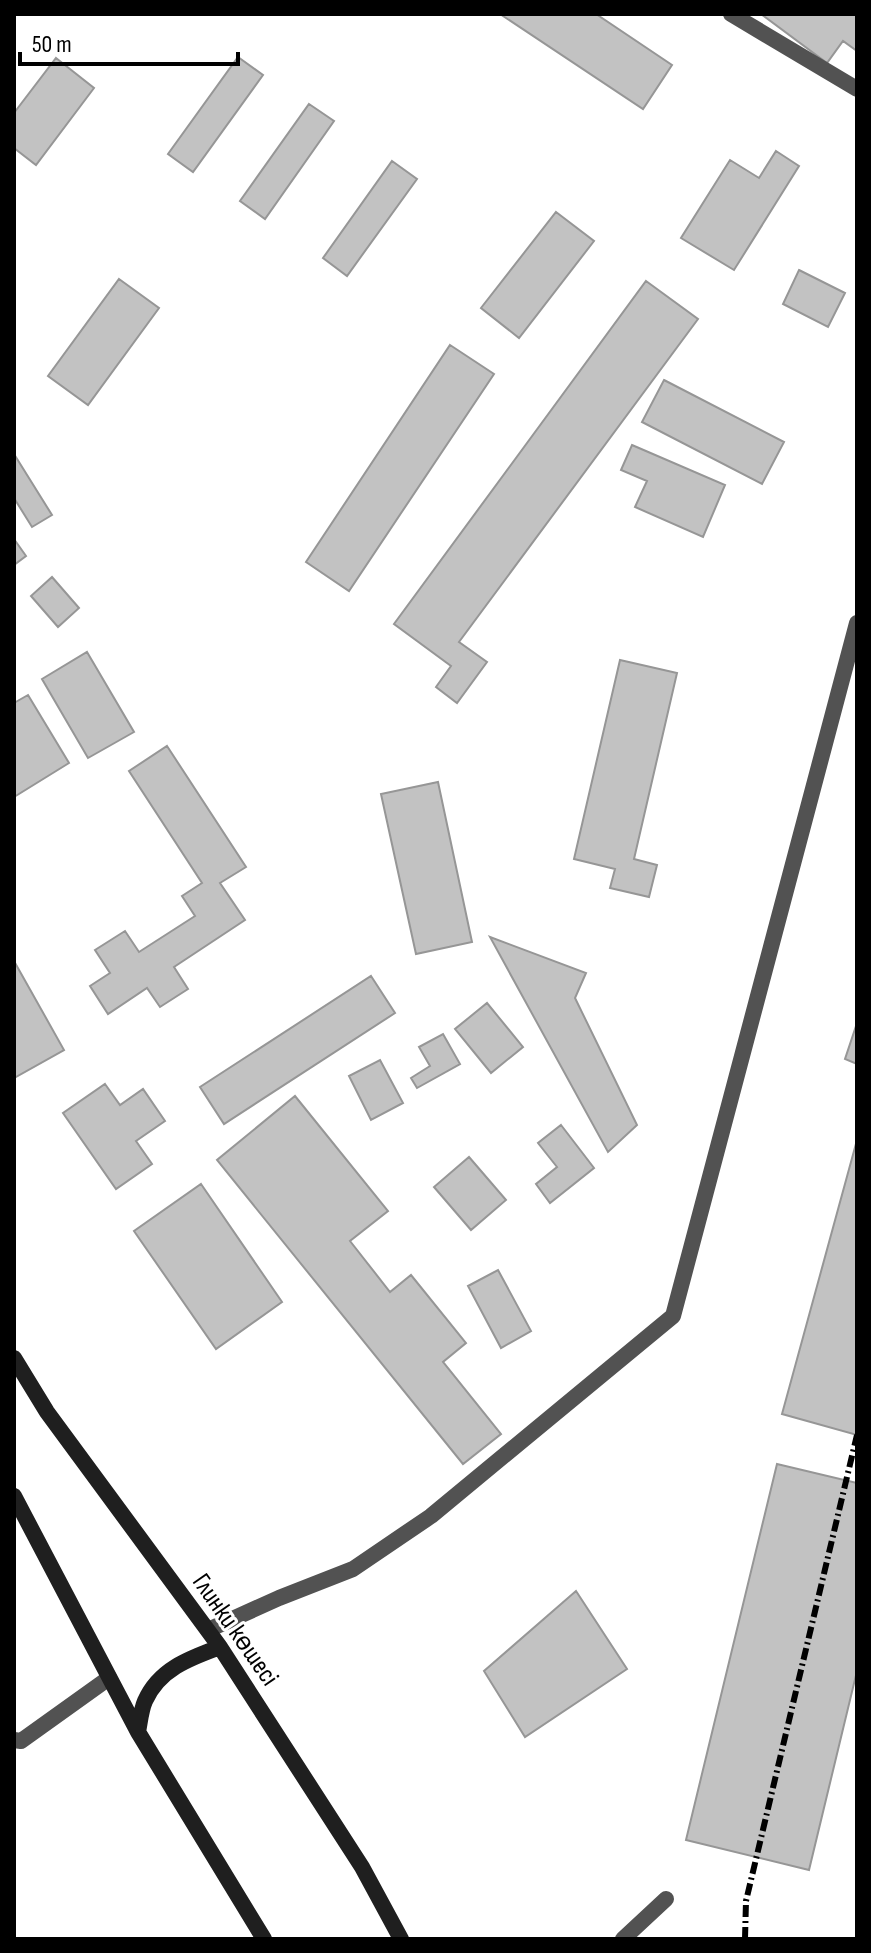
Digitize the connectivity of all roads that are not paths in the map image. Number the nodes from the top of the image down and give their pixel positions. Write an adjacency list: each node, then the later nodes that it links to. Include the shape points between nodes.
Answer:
1 (731, 14): 2 (street)
2 (857, 89)
3 (857, 623): 6 (street, via 673,1316 431,1516 353,1569)
4 (14, 1358): 6 (main road, Глинки көшесі, via 47,1412)
5 (14, 1496): 8 (main road)
6 (208, 1630): 7 (main road, Глинки көшесі)
7 (220, 1647): 9 (main road, via 163,1675 145,1700); 13 (main road, Глинки көшесі, via 362,1867)
8 (109, 1678): 9 (main road); 10 (street, via 21,1741)
9 (138, 1732): 12 (main road)
10 (14, 1740)
11 (666, 1899): 14 (street)
12 (264, 1939)
13 (401, 1939)
14 (623, 1939)

